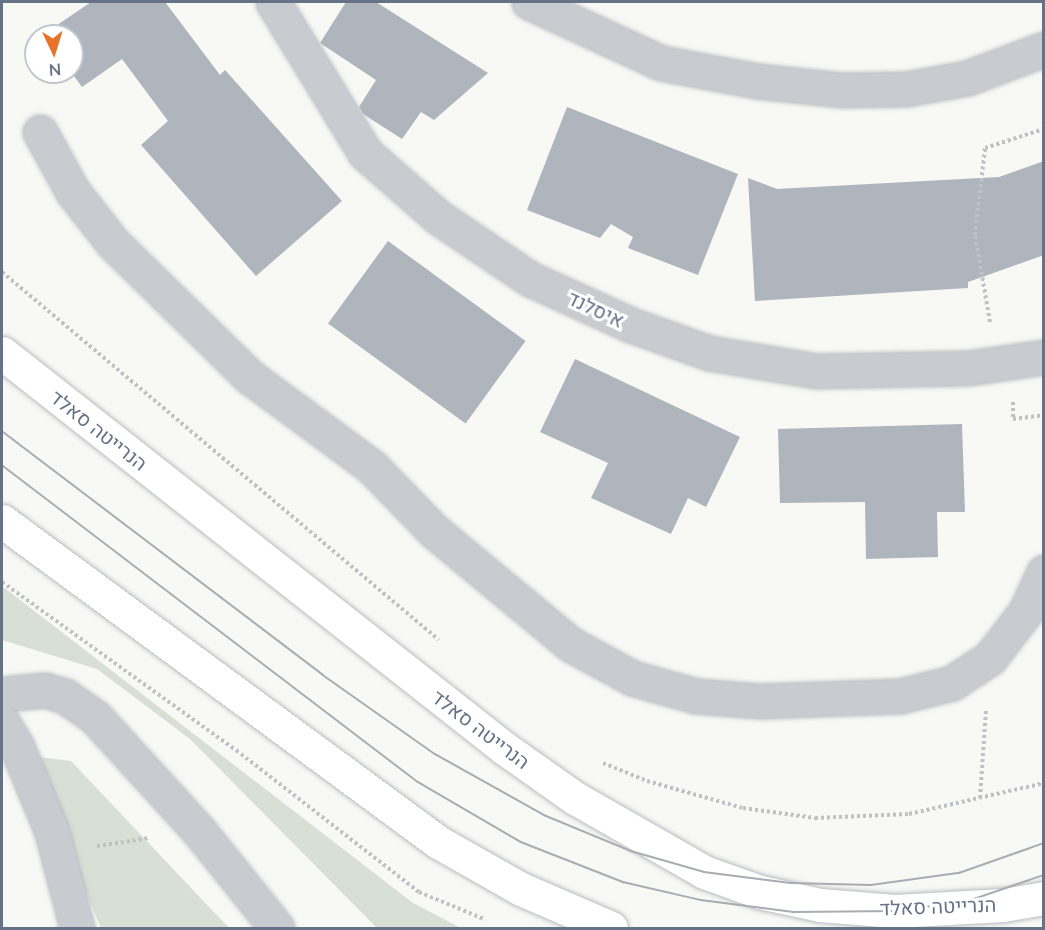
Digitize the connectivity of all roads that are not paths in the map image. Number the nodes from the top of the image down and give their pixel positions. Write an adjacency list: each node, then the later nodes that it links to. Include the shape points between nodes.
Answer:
1 (273, 2): 6 (street, איסלנד, via 365,153 438,217 530,279 630,325 709,353 816,371 968,368)
2 (529, 2): 3 (street, via 661,63 757,81 841,90 906,89 967,78)
3 (1044, 49)
4 (40, 132): 8 (street, via 73,192 113,243 241,369 372,467 434,531 570,644 632,678 696,696 760,701 900,696 952,683 990,658 1026,612)
5 (2, 353): 11 (main road, הנרייטה סאלד, via 504,748 575,798 704,872 820,905 895,911 1003,905)
6 (1044, 357)
7 (2, 521): 14 (main road, via 438,842 521,889)
8 (1044, 572)
9 (2, 694): 13 (street, via 45,690 65,696 95,717 200,831)
10 (2, 722): 12 (street, via 17,747 52,832)
11 (1044, 898)
12 (77, 928)
13 (277, 928)
14 (611, 928)

